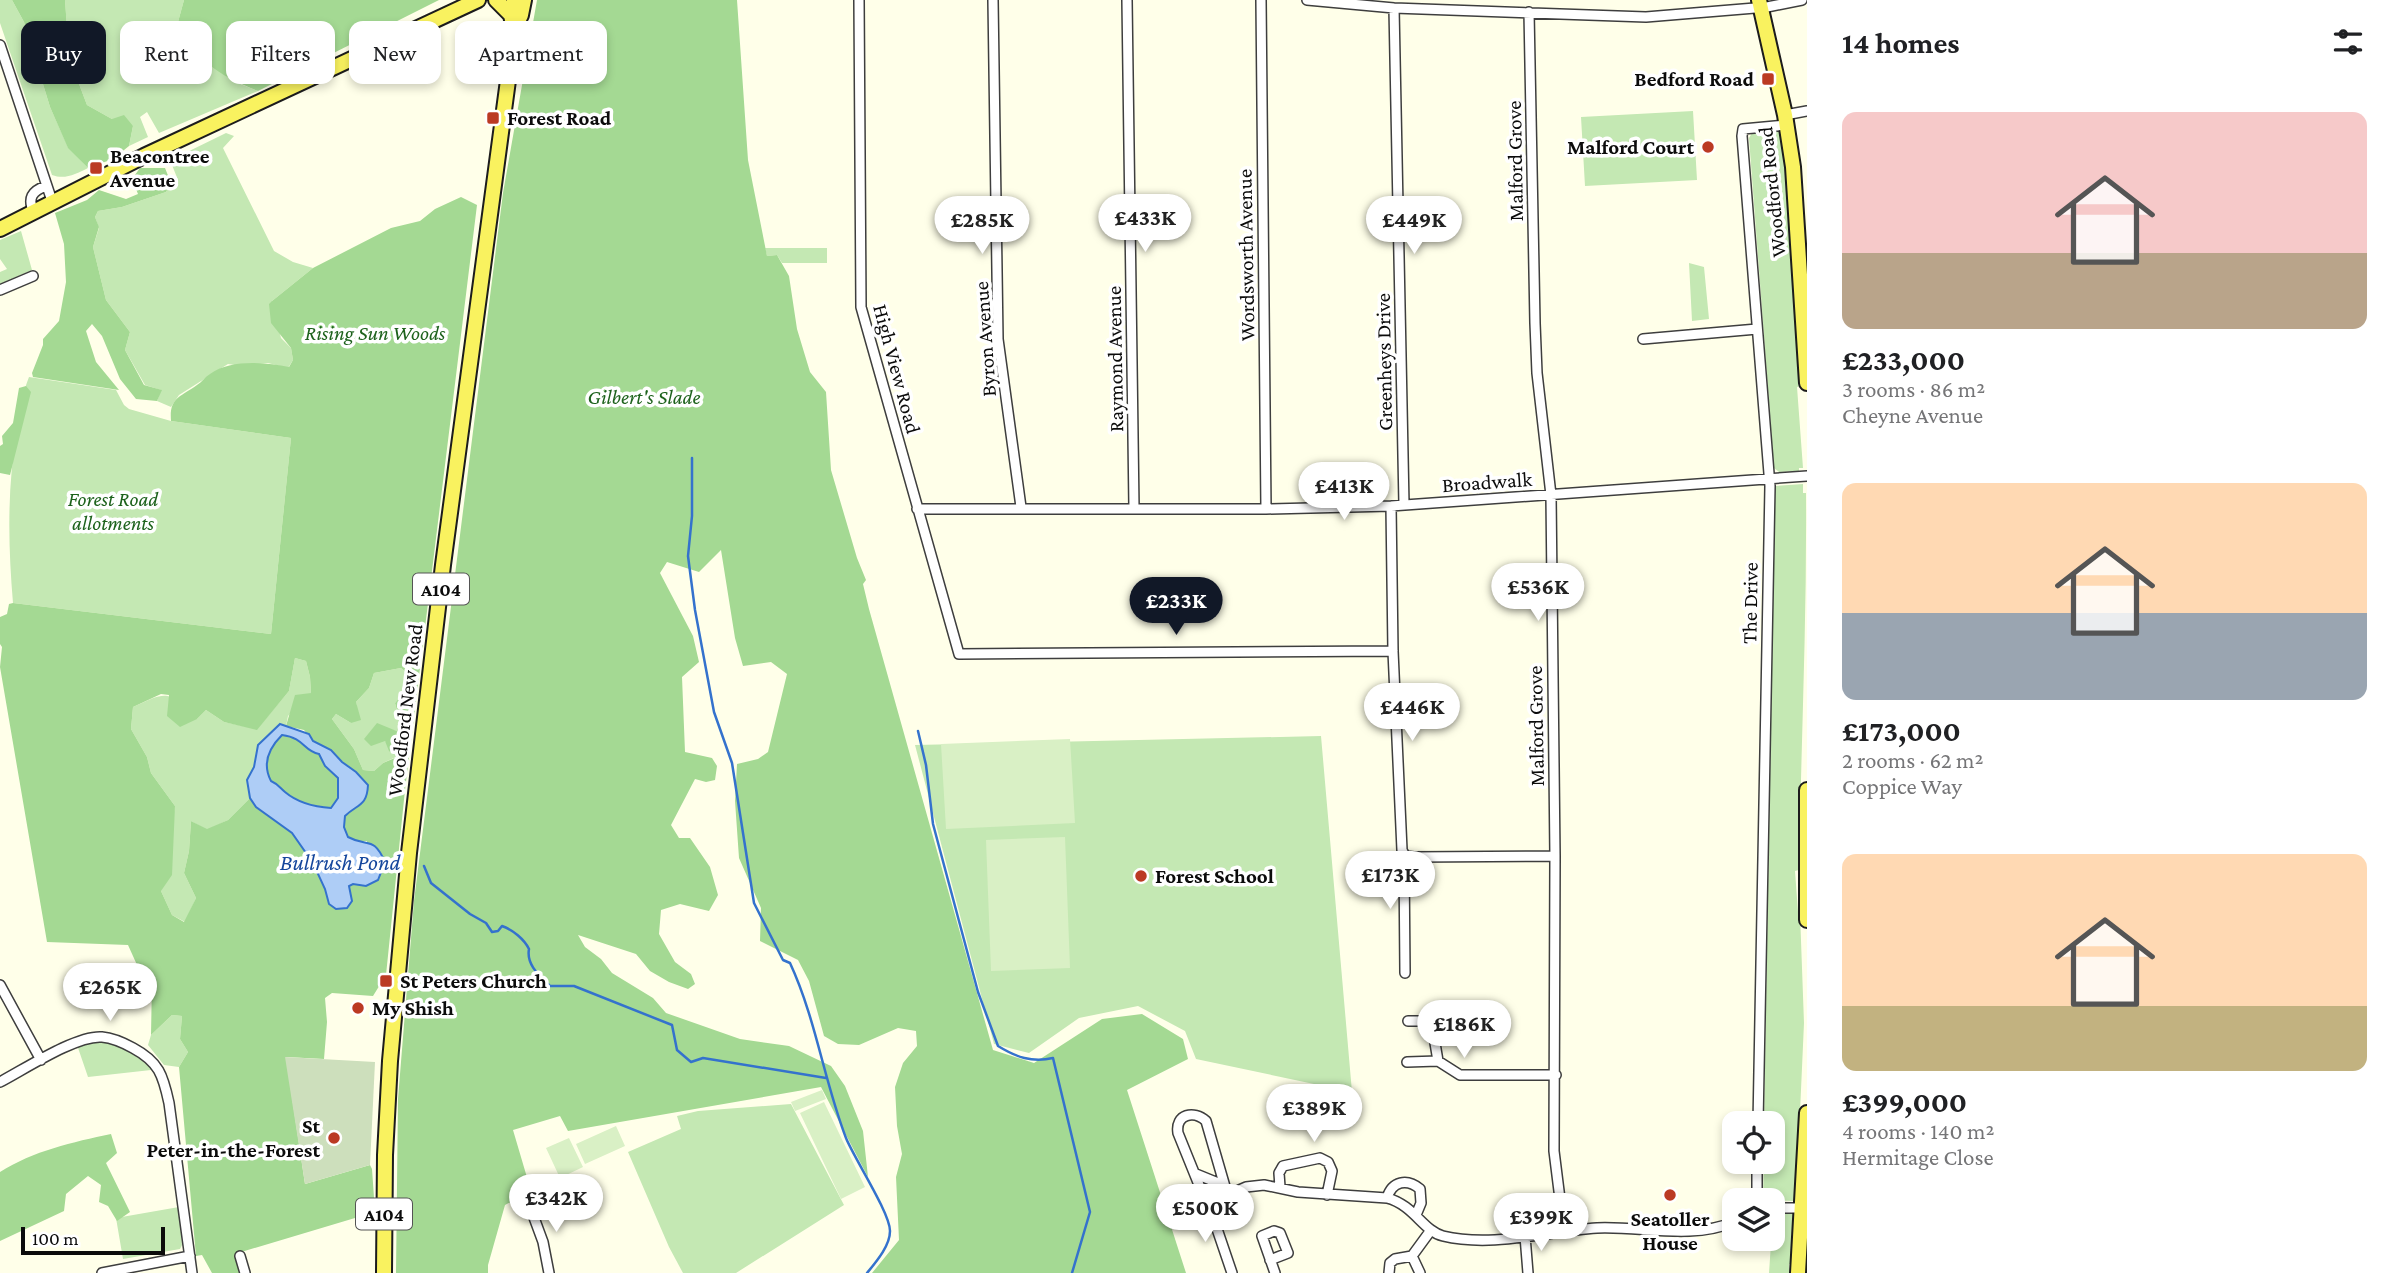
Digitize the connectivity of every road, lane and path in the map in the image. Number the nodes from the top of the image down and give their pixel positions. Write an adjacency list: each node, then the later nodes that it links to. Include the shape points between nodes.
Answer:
1 (476, 0): 18 (main road, via 144,156)
2 (496, 0): 13 (main road)
3 (524, 0): 13 (main road, Woodford New Road / A104, via 522,15)
4 (859, 0): 33 (street, High View Road, via 861,307)
5 (993, 0): 31 (street, Byron Avenue, via 998,339)
6 (1127, 0): 32 (street, Raymond Avenue)
7 (1261, 0): 34 (street, Wordsworth Avenue)
8 (1307, 0): 11 (street)
9 (1802, 0): 10 (street)
10 (1760, 4): 12 (street, via 1646,17); 16 (main road, Woodford Road)
11 (1394, 8): 12 (street); 29 (street, Greenheys Drive)
12 (1529, 12): 28 (street, Malford Grove, via 1537,373)
13 (513, 15): 73 (main road, Woodford New Road / A104, via 408,863 390,1061)
14 (0, 45): 17 (street)
15 (1807, 111): 16 (street)
16 (1786, 120): 23 (street, The Drive, via 1742,132); 25 (main road, Woodford Road)
17 (46, 186): 18 (street); 19 (street, via 32,195)
18 (53, 204): 19 (main road)
19 (34, 213): 20 (main road)
20 (0, 229)
21 (33, 276): 22 (street)
22 (0, 290)
23 (1757, 330): 24 (street); 27 (street, The Drive)
24 (1643, 339)
25 (1807, 383)
26 (1807, 476): 27 (street, Broadwalk)
27 (1769, 479): 28 (street, Broadwalk); 49 (street, The Drive)
28 (1551, 495): 29 (street, Broadwalk); 39 (street, Malford Grove)
29 (1404, 505): 30 (street, Broadwalk)
30 (1391, 506): 34 (street, Broadwalk); 35 (street)
31 (1021, 507): 32 (street, Broadwalk); 33 (street, Broadwalk)
32 (1134, 508): 34 (street, Broadwalk)
33 (917, 509): 35 (street, High View Road, via 959,654)
34 (1266, 509)
35 (1393, 651): 38 (street)
36 (1807, 790): 37 (main road)
37 (1806, 830): 40 (main road)
38 (1405, 856): 39 (street); 41 (street)
39 (1555, 856): 47 (street, Malford Grove)
40 (1807, 920)
41 (1405, 973)
42 (0, 985): 44 (street)
43 (1408, 1021): 45 (street, via 1432,1025)
44 (41, 1060): 48 (street); 66 (street, via 76,1042 103,1037 147,1055 160,1069)
45 (1438, 1061): 46 (street); 47 (street, via 1460,1075)
46 (1407, 1062)
47 (1556, 1074): 64 (street, Malford Grove, via 1554,1151)
48 (0, 1082)
49 (1758, 1111)
50 (1807, 1113): 59 (main road)
51 (1196, 1174): 52 (street); 52 (street, via 1177,1127 1188,1114 1206,1121); 61 (street)
52 (1223, 1185): 55 (street)
53 (1280, 1187): 54 (street); 54 (street, via 1283,1166 1320,1158 1332,1171); 55 (street, via 1246,1187)
54 (1327, 1195): 56 (street)
55 (1228, 1197): 61 (street, via 1217,1210)
56 (1387, 1198): 60 (street, via 1401,1202); 60 (street, via 1397,1184 1414,1184 1420,1189 1421,1203)
57 (529, 1204): 74 (street)
58 (1785, 1208): 59 (street)
59 (1802, 1208): 80 (main road)
60 (1416, 1215): 63 (street)
61 (1215, 1223): 75 (street)
62 (1722, 1227): 64 (street, via 1664,1232)
63 (1431, 1230): 65 (street, via 1441,1236 1481,1241); 68 (street)
64 (1564, 1231): 65 (street)
65 (1525, 1236): 79 (street)
66 (190, 1255): 70 (street); 71 (street)
67 (240, 1256): 72 (street)
68 (1412, 1256): 77 (street, via 1395,1259); 78 (street)
69 (1270, 1260): 76 (street)
70 (102, 1273)
71 (192, 1273)
72 (245, 1273)
73 (384, 1273)
74 (549, 1273)
75 (1232, 1273)
76 (1275, 1273)
77 (1389, 1273)
78 (1420, 1273)
79 (1528, 1273)
80 (1798, 1273)

